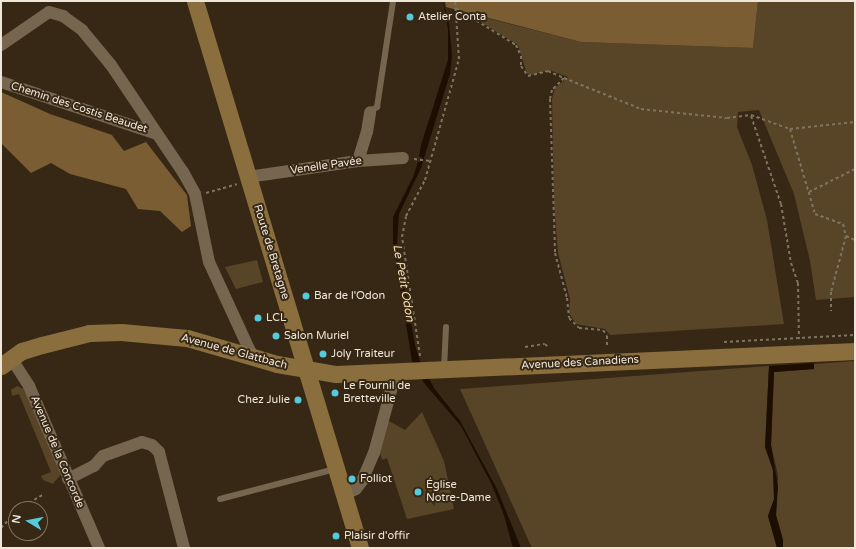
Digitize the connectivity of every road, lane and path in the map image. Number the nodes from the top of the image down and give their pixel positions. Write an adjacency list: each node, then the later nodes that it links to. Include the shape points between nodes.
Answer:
1 (195, 1): 18 (main road, Route de Bretagne)
2 (393, 1): 8 (lane, via 376,107)
3 (456, 1): 4 (path)
4 (456, 8): 6 (path, via 516,45 526,74 532,77 548,71); 16 (path, via 459,59)
5 (1, 45): 12 (street, via 49,12 63,16 82,30 111,65)
6 (564, 78): 9 (path, via 641,109 705,116); 30 (path, via 552,90 550,99 555,253 567,298 569,318 579,328 603,330 607,336)
7 (1, 82): 12 (street, Chemin des Costis Beaudet)
8 (370, 112): 15 (street)
9 (751, 115): 11 (path); 28 (path, via 781,204 791,263 798,283)
10 (855, 122): 11 (path)
11 (790, 129): 19 (path)
12 (157, 134): 20 (street)
13 (404, 158): 15 (street, Venelle Pavée)
14 (417, 159): 16 (path)
15 (358, 161): 18 (street, Venelle Pavée)
16 (430, 161): 32 (path, via 425,180 406,216 402,238)
17 (855, 169): 19 (path)
18 (242, 181): 20 (path); 35 (main road, Route de Bretagne)
19 (809, 192): 21 (path, via 816,214 843,224)
20 (196, 196): 33 (street, via 209,262)
21 (846, 236): 22 (path); 23 (path, via 831,292)
22 (855, 240)
23 (831, 311)
24 (446, 327): 36 (lane)
25 (855, 335): 28 (path)
26 (722, 342): 28 (path)
27 (547, 346): 29 (path, via 545,344)
28 (799, 346): 31 (main road, Avenue des Canadiens); 36 (main road, Avenue des Canadiens)
29 (525, 347)
30 (607, 348)
31 (855, 351)
32 (419, 353)
33 (250, 356): 34 (main road, Avenue de Glattbach, via 187,338 121,332 89,333 62,340 25,350); 35 (main road, Avenue de Glattbach)
34 (6, 362): 39 (street, Avenue de la Concorde, via 29,386)
35 (306, 370): 36 (main road, Avenue des Canadiens, via 336,374); 38 (main road, Route de Bretagne)
36 (444, 370)
37 (393, 383): 41 (street, via 374,453 365,474 356,489)
38 (336, 469): 41 (main road, Route de Bretagne); 42 (lane)
39 (68, 480): 46 (street, Avenue de la Concorde); 47 (street, via 94,466 103,456 142,442 152,445 159,452)
40 (44, 494): 43 (path)
41 (344, 495): 48 (main road, Route de Bretagne)
42 (220, 499)
43 (32, 501)
44 (8, 521): 45 (path)
45 (1, 528)
46 (99, 548)
47 (184, 548)
48 (360, 548)

